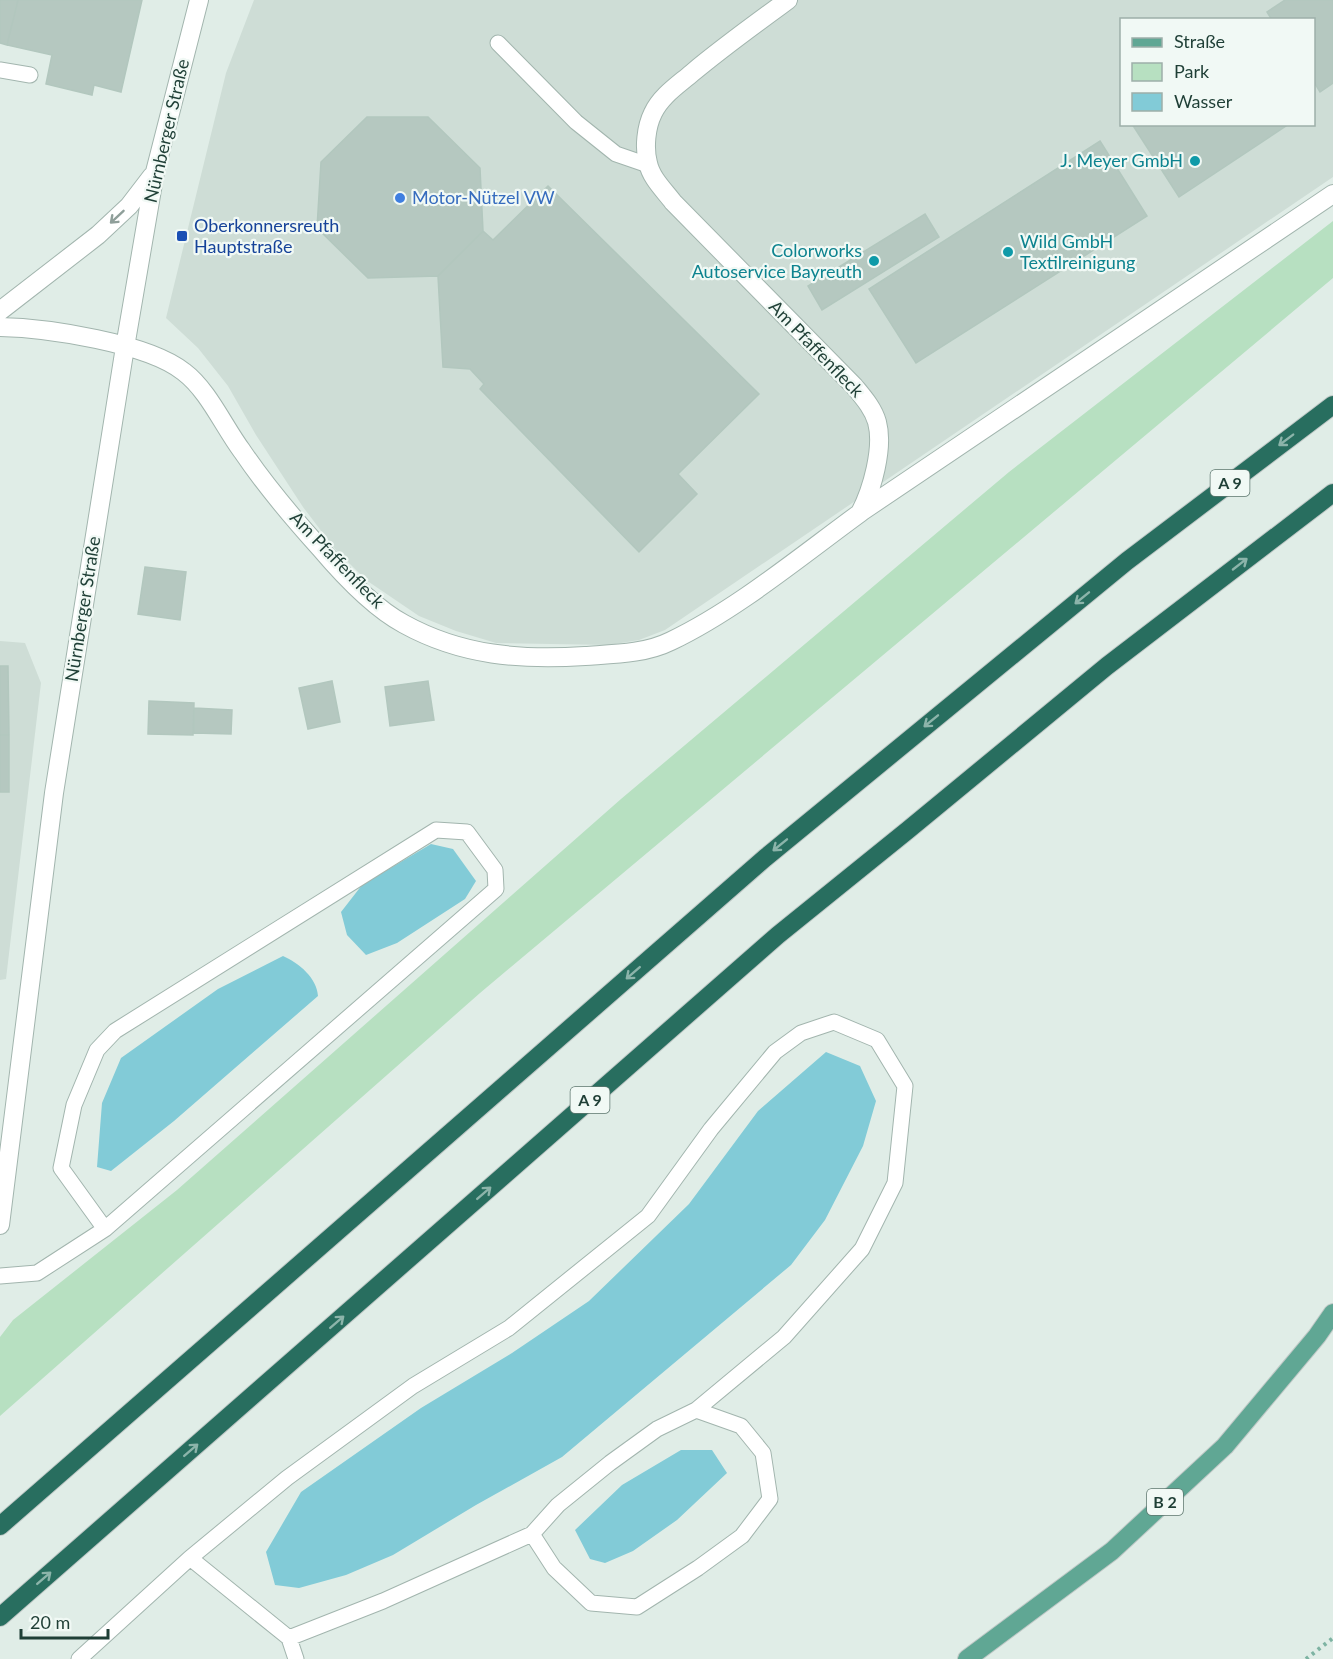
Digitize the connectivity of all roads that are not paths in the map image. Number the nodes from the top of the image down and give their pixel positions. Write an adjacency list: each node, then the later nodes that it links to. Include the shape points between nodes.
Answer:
1 (199, 0): 7 (street, Nürnberger Straße)
2 (788, 0): 6 (street, via 664,96 653,113 648,132)
3 (498, 43): 6 (lane, via 576,122 616,154)
4 (0, 70): 5 (lane)
5 (30, 75)
6 (648, 165): 14 (street, Am Pfaffenfleck, via 673,202 867,402 877,422 880,442 868,498)
7 (155, 172): 9 (street, one-way to 9, via 129,206 98,235); 11 (street, Nürnberger Straße)
8 (1333, 194): 14 (street, Am Pfaffenfleck)
9 (0, 311)
10 (0, 327): 11 (street, Am Pfaffenfleck, via 62,332)
11 (125, 346): 14 (street, Am Pfaffenfleck, via 170,362 186,373 276,496 321,550 372,601 402,624 470,650 540,659 626,654 669,643 722,613); 15 (street, Nürnberger Straße, via 54,793)
12 (1333, 405): 20 (highway, A 9, one-way to 20, via 1127,561 765,858)
13 (1333, 494): 23 (highway, A 9, one-way to 13, via 778,934 1107,666)
14 (860, 513)
15 (0, 1224)
16 (105, 1229): 16 (lane, via 496,890 495,870 467,832 436,830 115,1031 97,1050 74,1105 61,1168); 17 (lane, via 37,1273)
17 (0, 1276)
18 (1333, 1313): 27 (main road, B 2, via 1216,1454 1112,1551)
19 (696, 1410): 21 (lane, via 657,1429 610,1463 558,1505); 21 (lane, via 741,1426 763,1453 770,1499 742,1536 637,1607 591,1603 554,1568); 22 (lane, via 784,1338 862,1249 895,1183 905,1086 877,1040 834,1022 801,1033 775,1052 711,1129 648,1216 509,1328 413,1386 297,1471)
20 (0, 1526)
21 (532, 1534): 24 (lane)
22 (190, 1558): 24 (lane); 25 (lane)
23 (0, 1617)
24 (289, 1638): 26 (lane)
25 (79, 1659)
26 (296, 1659)
27 (967, 1659)

